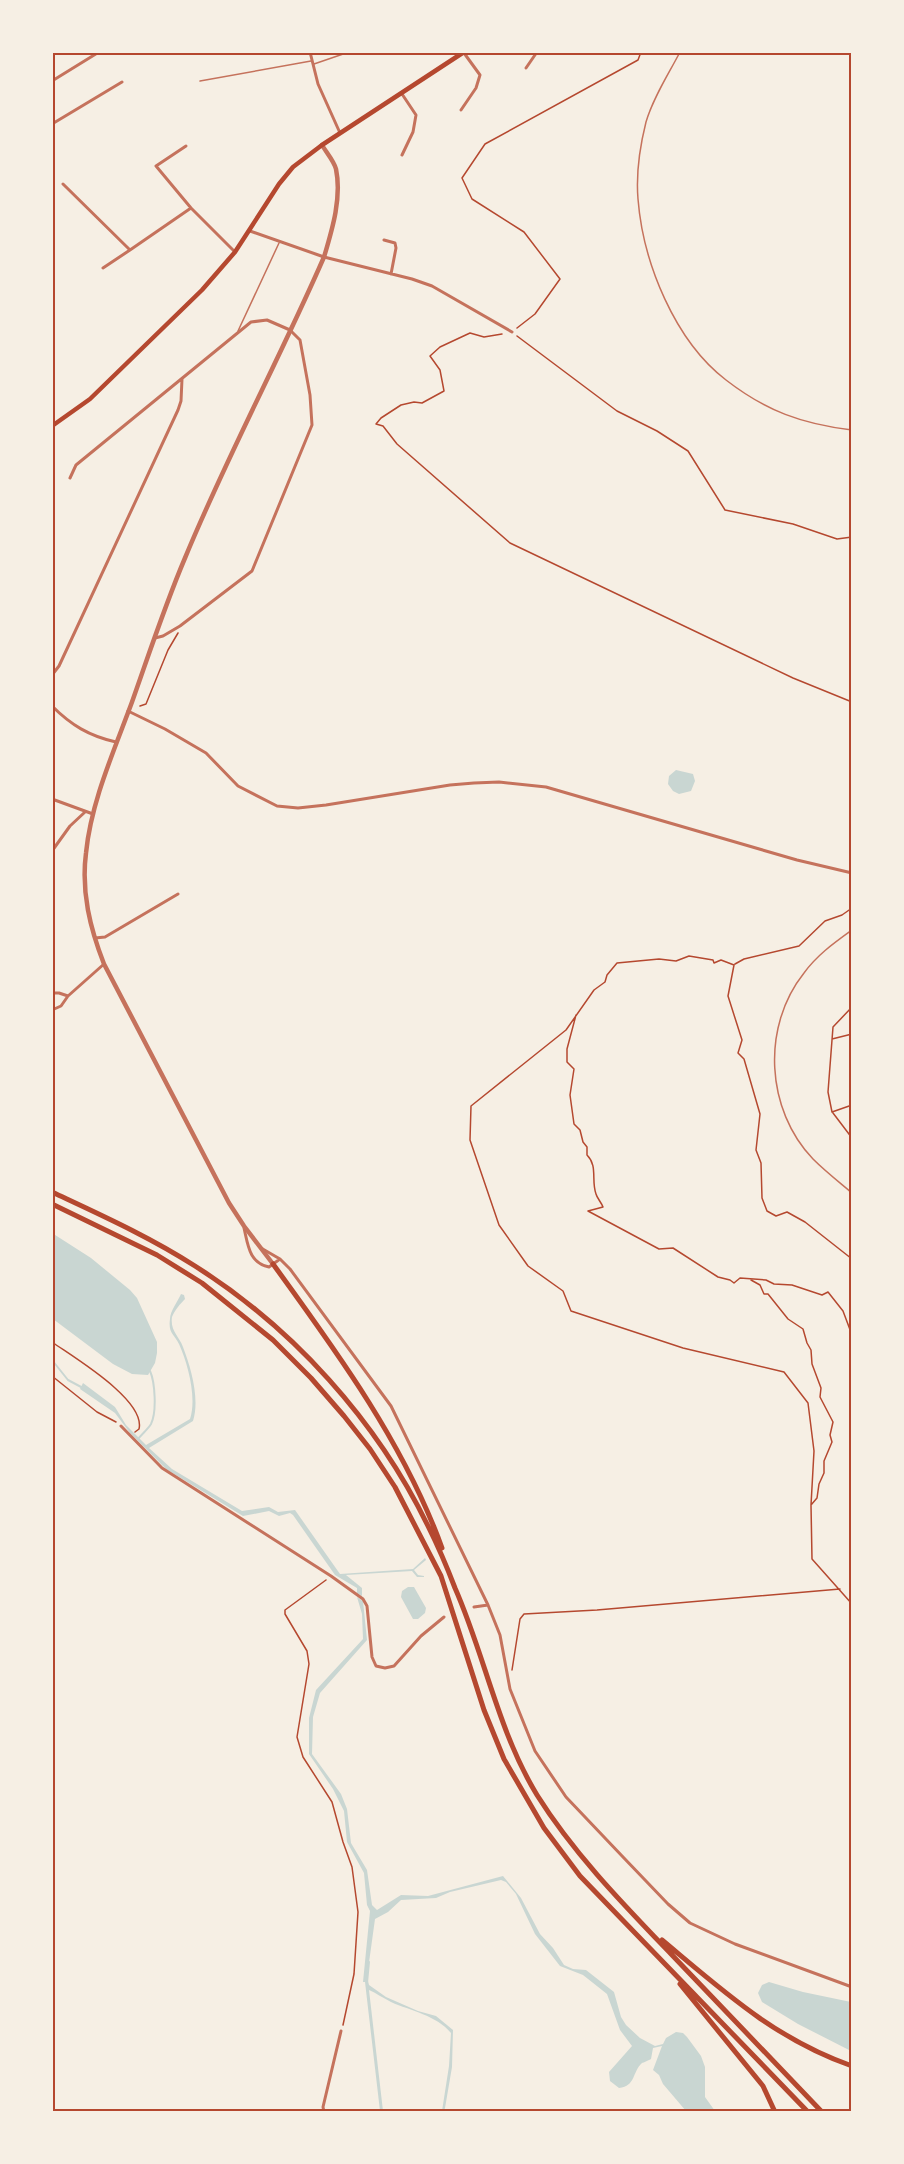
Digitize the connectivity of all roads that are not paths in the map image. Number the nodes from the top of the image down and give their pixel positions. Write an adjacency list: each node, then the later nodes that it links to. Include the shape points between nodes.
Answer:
1 (113, 52): 7 (street)
2 (310, 52): 8 (street)
3 (349, 52): 8 (lane)
4 (464, 52): 13 (main road); 14 (street, via 480,75)
5 (537, 52): 9 (street)
6 (680, 52): 35 (lane, via 646,121 640,160 638,198 657,284 683,332 725,380 789,417)
7 (99, 53): 10 (street)
8 (313, 63): 11 (lane); 16 (street)
9 (526, 68)
10 (52, 81)
11 (200, 81)
12 (122, 82): 15 (street)
13 (402, 94): 16 (main road); 19 (street, via 416,116)
14 (461, 111)
15 (52, 124)
16 (340, 133): 17 (main road)
17 (322, 145): 22 (main road, via 293,167); 27 (street, via 336,167 338,194)
18 (186, 146): 21 (street, via 156,166)
19 (402, 155)
20 (63, 184): 25 (street)
21 (191, 208): 25 (street); 26 (street)
22 (248, 231): 24 (street); 26 (main road)
23 (384, 240): 29 (street, via 395,243)
24 (279, 242): 27 (street); 32 (lane)
25 (130, 250): 28 (street)
26 (235, 252): 34 (main road, via 202,290 90,399)
27 (324, 257): 29 (street); 30 (street)
28 (103, 268)
29 (391, 274): 31 (street, via 432,286)
30 (290, 330): 32 (street, via 267,320 251,322); 37 (street, via 186,556); 37 (street, via 300,340 312,426 252,571 180,626)
31 (512, 332)
32 (237, 335): 33 (street)
33 (182, 379): 36 (street, via 76,465); 38 (street, via 178,410)
34 (52, 426)
35 (852, 430)
36 (70, 478)
37 (154, 639): 40 (street)
38 (52, 675)
39 (52, 706): 41 (street, via 81,730)
40 (128, 711): 41 (street); 46 (street, via 206,753 238,786 278,806 326,805 474,783 546,787)
41 (118, 742): 44 (street)
42 (52, 799): 43 (street)
43 (85, 812): 44 (street); 45 (street)
44 (93, 814): 49 (street, via 84,885)
45 (52, 851)
46 (852, 873)
47 (178, 894): 49 (street, via 105,937)
48 (852, 930): 55 (lane, via 823,951 802,974 785,1004 776,1035 774,1072 780,1103 792,1130 812,1158)
49 (94, 938): 50 (street)
50 (104, 964): 52 (street); 57 (street)
51 (52, 993): 52 (street)
52 (68, 996): 53 (street)
53 (52, 1010)
54 (52, 1192): 62 (highway, via 195,1265 234,1292 298,1348 383,1450 428,1525)
55 (852, 1193)
56 (52, 1204): 67 (highway, via 157,1255 202,1283 273,1340 344,1416 395,1487 441,1576 484,1710 524,1795 580,1876)
57 (244, 1226): 58 (street); 60 (street, via 252,1257 269,1267)
58 (260, 1247): 59 (street); 60 (street)
59 (280, 1259): 60 (street); 63 (street, via 390,1406)
60 (273, 1264): 62 (highway, via 378,1417 430,1516)
61 (121, 1426): 65 (street, via 162,1468 363,1599 376,1666 394,1666)
62 (457, 1592): 66 (highway, via 521,1768 572,1846)
63 (488, 1605): 64 (street); 68 (street, via 500,1635 510,1689 535,1751 566,1797 690,1923)
64 (474, 1608)
65 (444, 1617)
66 (642, 1924): 70 (highway, via 760,2020); 74 (highway)
67 (650, 1948): 72 (highway, via 742,2058 763,2086); 73 (highway)
68 (852, 1987)
69 (341, 2031): 71 (street)
70 (852, 2066)
71 (324, 2112)
72 (775, 2112)
73 (808, 2112)
74 (822, 2112)

